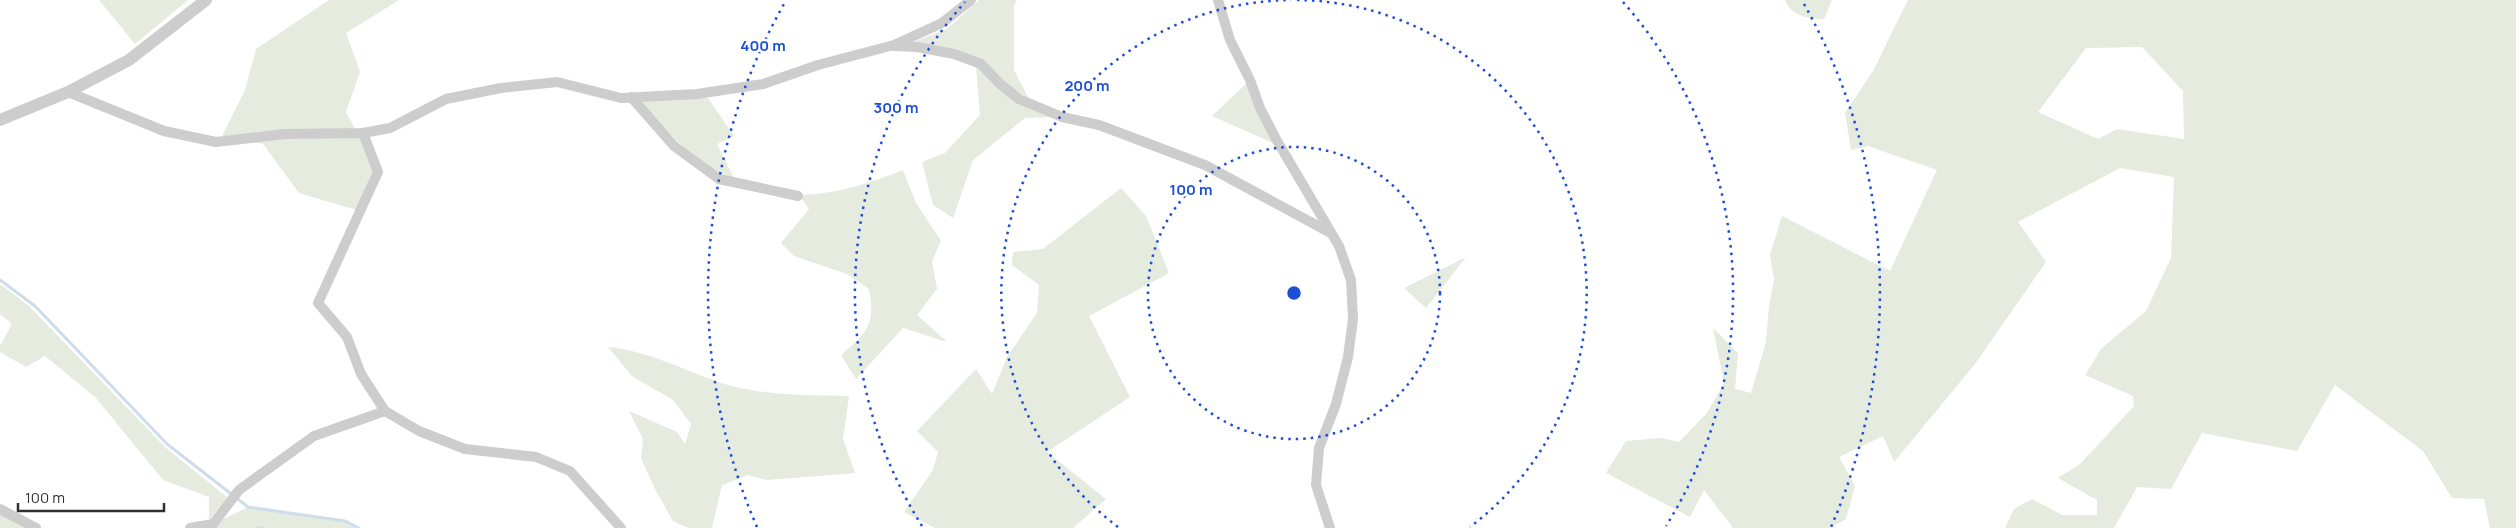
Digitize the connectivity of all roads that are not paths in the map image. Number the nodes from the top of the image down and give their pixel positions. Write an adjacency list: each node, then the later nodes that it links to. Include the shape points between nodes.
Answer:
1 (206, 0): 5 (street, via 129,60)
2 (971, 0): 4 (street, via 942,23)
3 (1218, 0): 10 (street, via 1230,40 1260,108)
4 (889, 46): 6 (street, via 763,84 697,94); 10 (street, via 954,54 981,64 1019,100 1062,117 1099,125 1205,166)
5 (68, 92): 7 (street); 8 (street, via 164,131 216,142 286,134)
6 (631, 97): 8 (street, via 621,98 558,82 502,88 446,99 390,128); 9 (street, via 674,146 719,179)
7 (0, 120)
8 (364, 133): 11 (street, via 378,172 318,303 347,337 361,374)
9 (798, 196)
10 (1330, 232): 16 (street, via 1339,246 1351,280 1353,319 1348,357 1336,404 1319,448 1316,485)
11 (385, 411): 14 (street, via 314,436 239,490 213,524); 15 (street, via 419,431 465,449 536,457 570,471)
12 (0, 509): 13 (street)
13 (36, 528)
14 (190, 528)
15 (621, 528)
16 (1330, 528)

